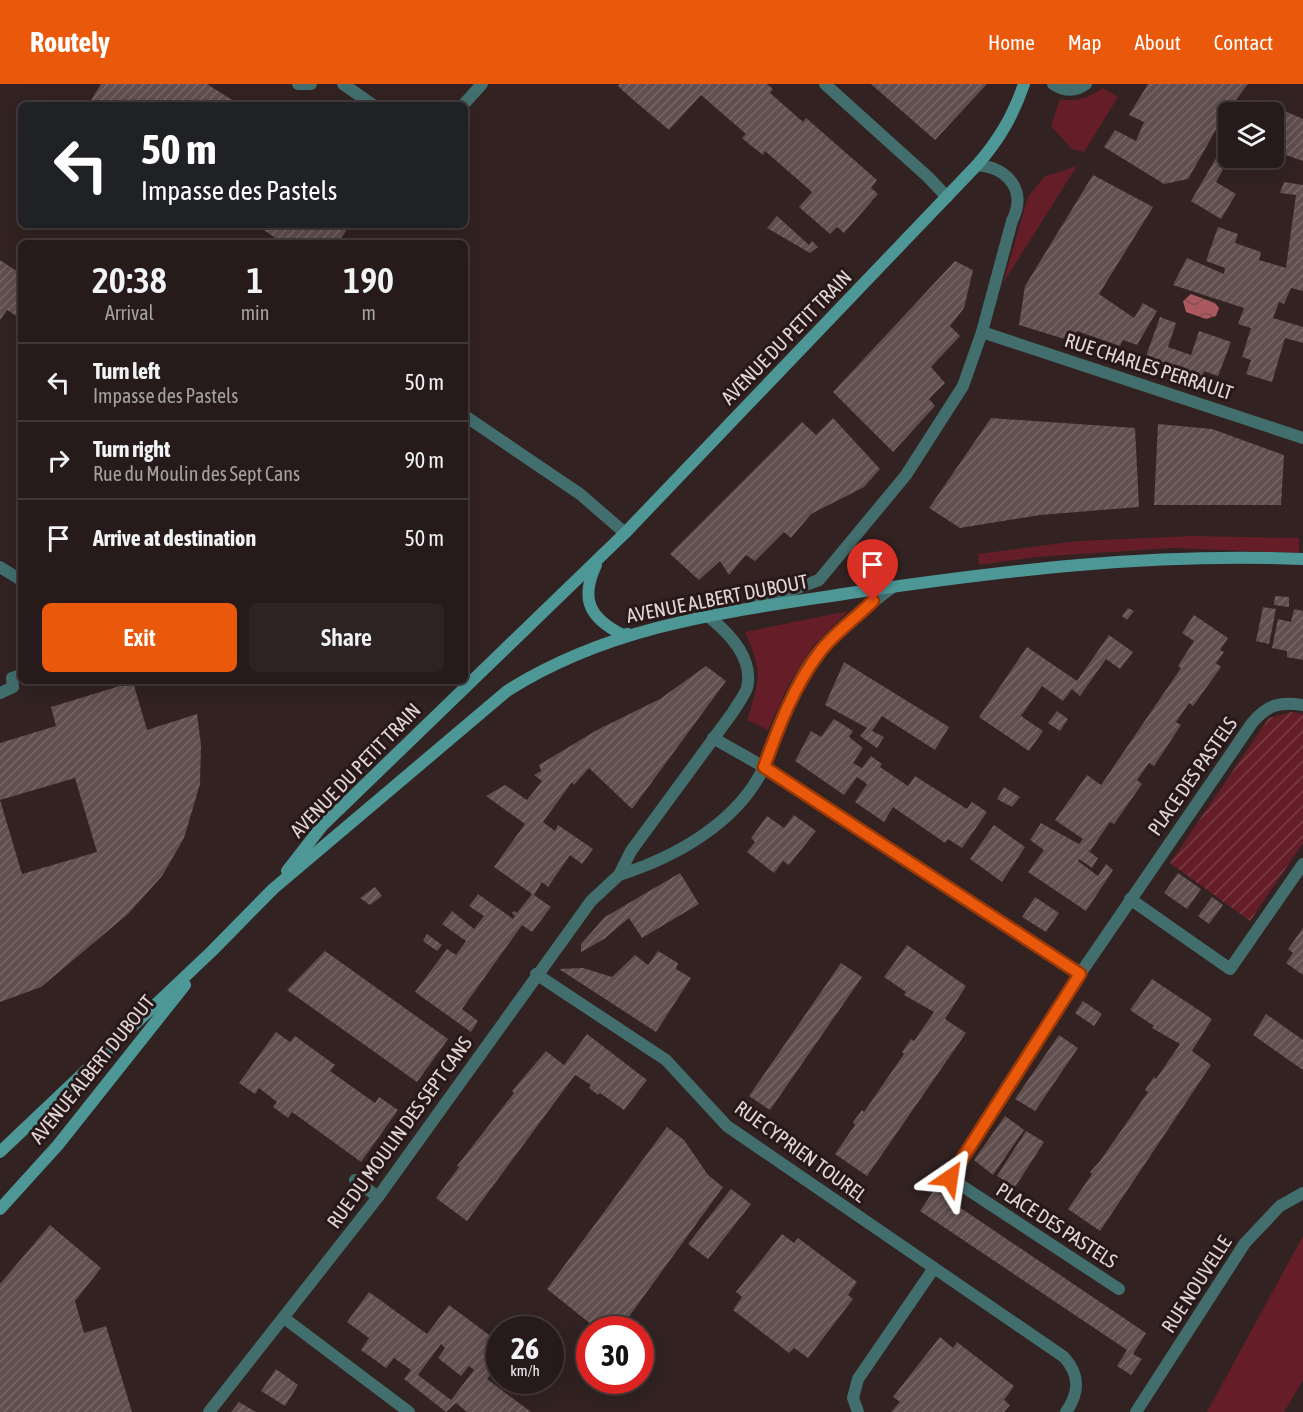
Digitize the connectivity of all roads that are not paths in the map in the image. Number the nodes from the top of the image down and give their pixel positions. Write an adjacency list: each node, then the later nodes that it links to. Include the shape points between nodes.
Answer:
1 (298, 84): 2 (street)
2 (310, 84)
3 (343, 84): 9 (street)
4 (482, 84): 10 (street)
5 (825, 84): 12 (street)
6 (1024, 84): 11 (main road, AVENUE DU PETIT TRAIN, via 999,140)
7 (1053, 84): 8 (street, via 1069,91)
8 (1086, 84)
9 (369, 102)
10 (466, 102)
11 (977, 165): 12 (main road, AVENUE DU PETIT TRAIN); 13 (street, via 996,168 1009,178 1018,201)
12 (947, 197): 16 (main road, AVENUE DU PETIT TRAIN)
13 (982, 332): 15 (street, RUE CHARLES PERRAULT); 22 (street, via 963,386 922,451 834,565 819,580)
14 (468, 418): 16 (street, via 580,494)
15 (1303, 438)
16 (625, 533): 17 (main road, AVENUE DU PETIT TRAIN)
17 (599, 558): 24 (main road, AVENUE DU PETIT TRAIN, via 587,585 589,603 599,619 623,635); 32 (main road, AVENUE DU PETIT TRAIN, via 322,826)
18 (1303, 560): 21 (main road, AVENUE ALBERT DUBOUT, via 1223,558 1075,563)
19 (0, 567): 20 (street)
20 (18, 578)
21 (892, 587): 22 (main road, AVENUE ALBERT DUBOUT); 29 (street, RUE DU MOULIN DES SEPT CANS, via 820,651 805,673)
22 (731, 612): 23 (main road, AVENUE ALBERT DUBOUT)
23 (709, 617): 24 (main road, AVENUE ALBERT DUBOUT); 28 (street, RUE DU MOULIN DES SEPT CANS, via 735,641 747,671 747,687)
24 (643, 629): 32 (main road, AVENUE ALBERT DUBOUT, via 536,672 507,691)
25 (18, 676): 26 (street, via 12,678 9,691)
26 (0, 693)
27 (1303, 705): 33 (street, PLACE DES PASTELS, via 1283,702 1262,712)
28 (713, 738): 29 (street); 31 (street, RUE DU MOULIN DES SEPT CANS, via 631,851)
29 (764, 767): 31 (street, RUE DU MOULIN DES SEPT CANS, via 743,800 717,826 644,867); 36 (street)
30 (1303, 864): 33 (street, via 1230,969)
31 (619, 875): 35 (street, RUE DU MOULIN DES SEPT CANS, via 591,901)
32 (273, 889): 34 (main road, AVENUE ALBERT DUBOUT)
33 (1130, 899): 36 (street, PLACE DES PASTELS)
34 (212, 951): 37 (main road, AVENUE ALBERT DUBOUT); 41 (main road, AVENUE ALBERT DUBOUT, via 58,1145)
35 (536, 974): 40 (street, RUE DU MOULIN DES SEPT CANS); 42 (street, RUE CYPRIEN TOUREL, via 666,1060 727,1126)
36 (1080, 974): 43 (street, PLACE DES PASTELS, via 950,1178)
37 (0, 1152)
38 (355, 1180): 40 (street)
39 (1303, 1193): 49 (street, RUE NOUVELLE, via 1280,1206 1245,1243)
40 (378, 1197): 44 (street, RUE DU MOULIN DES SEPT CANS)
41 (0, 1209)
42 (934, 1269): 47 (street, via 858,1379 854,1398); 48 (street, RUE CYPRIEN TOUREL, via 1064,1357 1076,1376 1077,1389)
43 (1119, 1289)
44 (284, 1318): 45 (street, RUE DU MOULIN DES SEPT CANS); 46 (street)
45 (209, 1412)
46 (409, 1412)
47 (858, 1412)
48 (1066, 1412)
49 (1136, 1412)

